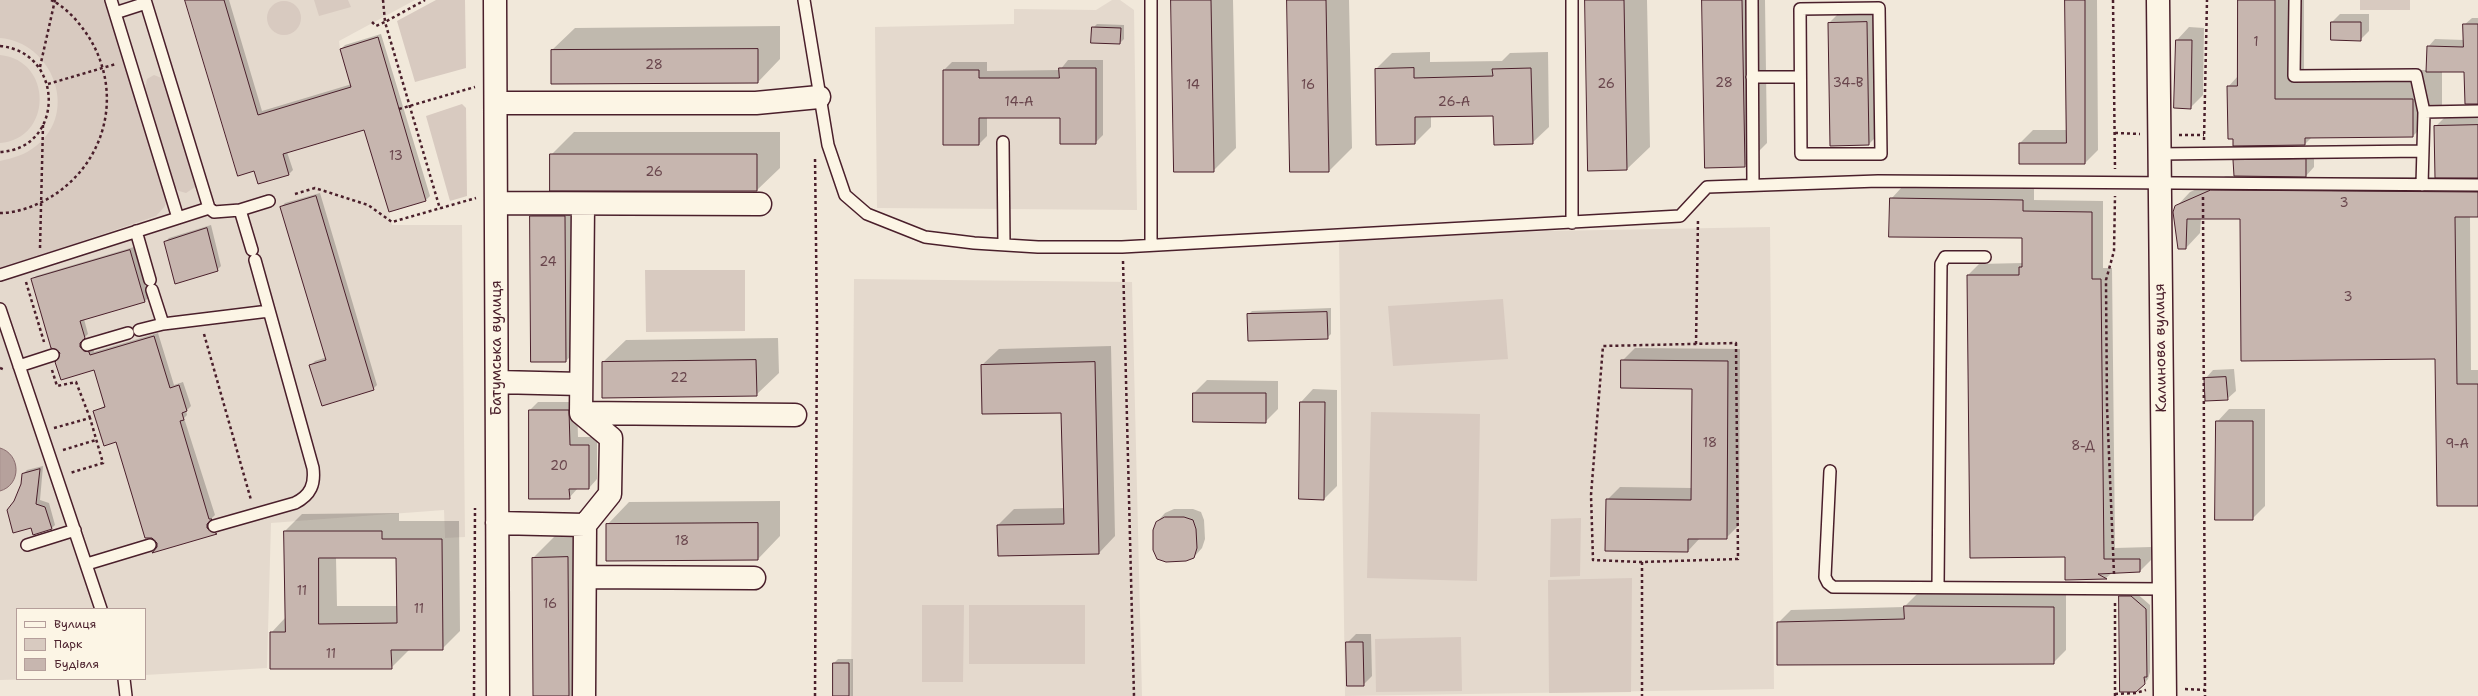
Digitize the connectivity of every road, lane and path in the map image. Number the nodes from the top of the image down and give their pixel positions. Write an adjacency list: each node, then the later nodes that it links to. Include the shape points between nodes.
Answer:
1 (51, 0): 14 (path)
2 (112, 0): 15 (lane)
3 (383, 0): 17 (path)
4 (425, 0): 17 (path)
5 (495, 0): 25 (street, Батумська вулиця)
6 (804, 0): 26 (lane)
7 (1151, 0): 58 (lane)
8 (1572, 0): 56 (lane)
9 (1752, 0): 22 (lane)
10 (2113, 0): 38 (path)
11 (2158, 0): 36 (street, Калинова вулиця)
12 (2208, 0): 35 (path)
13 (2295, 0): 30 (lane, via 2294,76 2416,75)
14 (55, 1): 20 (path); 21 (path, via 89,36)
15 (115, 13): 19 (lane); 51 (lane, via 146,3)
16 (372, 22): 17 (path, via 376,26)
17 (385, 22): 27 (path)
18 (0, 46): 20 (path, via 10,47 27,55)
19 (129, 60): 21 (path); 55 (lane)
20 (40, 68): 24 (path)
21 (103, 68): 24 (path); 48 (path, via 108,99 103,131 90,160 69,185)
22 (1752, 77): 23 (lane); 41 (lane)
23 (1800, 77): 23 (lane, via 1800,8 1879,8 1881,154 1801,154)
24 (48, 84): 31 (path, via 50,103)
25 (495, 94): 26 (street, via 756,103); 27 (path, via 475,87); 47 (street, Батумська вулиця)
26 (819, 97): 59 (lane, via 828,145 845,195 868,214 925,237)
27 (410, 105): 28 (path); 52 (path)
28 (399, 109)
29 (2478, 111): 30 (lane)
30 (2424, 112): 33 (lane)
31 (43, 125): 34 (path, via 37,135 24,146); 48 (path)
32 (1004, 142): 59 (lane)
33 (2423, 151): 35 (lane); 42 (lane)
34 (0, 152)
35 (2203, 153): 36 (lane)
36 (2158, 154): 39 (street, Калинова вулиця)
37 (815, 156): 104 (path)
38 (2115, 184): 39 (lane); 41 (lane, via 1878,181); 95 (path, via 2114,251 2106,280 2108,445)
39 (2158, 184): 40 (lane); 96 (street, Калинова вулиця)
40 (2203, 184): 42 (lane); 107 (path)
41 (1752, 185): 45 (lane, via 1707,187)
42 (2422, 185): 43 (lane)
43 (2478, 185)
44 (295, 194): 52 (path, via 315,188 368,205 392,222)
45 (1699, 196): 56 (lane, via 1680,216); 70 (path)
46 (269, 201): 53 (lane)
47 (486, 201): 50 (street); 52 (path); 74 (street, Батумська вулиця)
48 (43, 202): 54 (path); 62 (path)
49 (760, 204): 50 (street)
50 (583, 205): 75 (street)
51 (209, 208): 53 (lane, via 214,212); 55 (lane)
52 (440, 209)
53 (240, 210): 65 (lane)
54 (0, 213)
55 (178, 218): 57 (lane)
56 (1572, 223): 58 (lane)
57 (136, 231): 62 (lane); 67 (lane)
58 (1151, 244): 60 (lane)
59 (1004, 245): 60 (lane)
60 (1122, 247): 105 (path)
61 (1985, 256): 94 (lane, via 1945,257 1941,264)
62 (39, 261): 63 (lane)
63 (0, 275)
64 (0, 309): 73 (lane)
65 (270, 311): 66 (lane); 83 (lane, via 313,468 314,480 304,499)
66 (200, 320): 67 (lane); 83 (path)
67 (162, 324): 68 (lane)
68 (139, 330)
69 (128, 333): 71 (lane)
70 (1696, 344): 90 (path, via 1736,343 1738,559); 90 (path, via 1603,346 1591,495 1593,560)
71 (87, 345)
72 (53, 355): 73 (lane)
73 (19, 366): 78 (lane)
74 (497, 382): 75 (street); 84 (street, Батумська вулиця)
75 (581, 384): 76 (street)
76 (581, 413): 77 (street); 85 (street, via 611,438 610,494)
77 (795, 416)
78 (42, 432): 79 (path, via 90,418); 80 (lane)
79 (96, 440): 80 (path); 82 (path, via 103,463)
80 (49, 454): 82 (lane)
81 (1830, 471): 94 (lane, via 1825,577 1828,583 1833,587)
82 (56, 477): 87 (lane)
83 (255, 514): 86 (lane)
84 (498, 522): 85 (street); 102 (street, Батумська вулиця)
85 (584, 524): 92 (street)
86 (214, 526)
87 (75, 530): 88 (lane); 91 (lane)
88 (27, 545)
89 (150, 545): 91 (lane)
90 (1642, 562): 106 (path)
91 (87, 564): 97 (lane)
92 (585, 577): 93 (street); 103 (street)
93 (754, 578)
94 (1938, 586): 95 (lane)
95 (2115, 588): 96 (lane); 100 (path)
96 (2164, 589): 99 (street, Калинова вулиця)
97 (101, 608)
98 (124, 680): 101 (lane)
99 (2156, 693): 100 (path)
100 (2115, 695)
101 (126, 696)
102 (498, 696)
103 (584, 696)
104 (815, 696)
105 (1134, 696)
106 (1642, 696)
107 (2205, 696)

